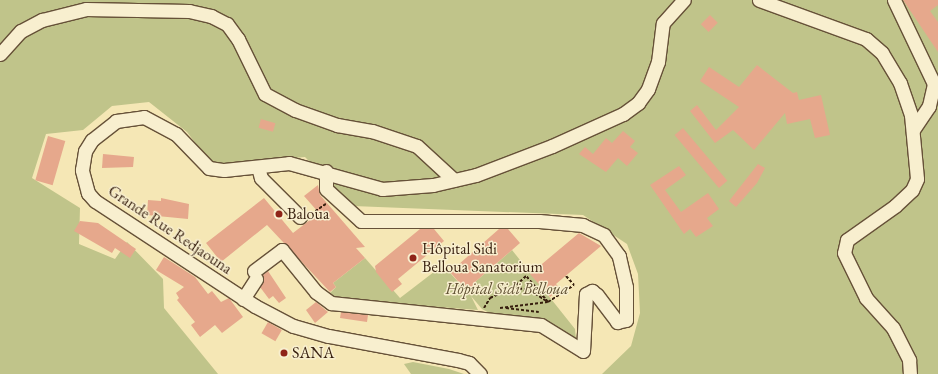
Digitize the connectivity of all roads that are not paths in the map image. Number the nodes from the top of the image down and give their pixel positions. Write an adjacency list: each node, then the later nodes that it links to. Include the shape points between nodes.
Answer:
1 (684, 0): 8 (street, Grande Rue Redjaouna, via 663,23 658,62 648,89 638,103 623,114 514,162)
2 (759, 0): 5 (street, via 866,39 882,54 900,83)
3 (894, 0): 5 (street, via 934,84 929,106)
4 (0, 54): 8 (street, via 4,46 32,26 86,10 189,11 211,16 227,24 238,39 265,94 295,110 336,125 372,131 417,146)
5 (913, 130): 12 (street, via 918,169 912,190 895,206 855,231 847,240 844,253 866,298 893,328 909,360)
6 (258, 167): 7 (street, Grande Rue Redjaouna, via 289,162); 9 (street, via 261,178); 10 (street, Grande Rue Redjaouna, via 209,168 176,134 144,117 128,117 104,129 92,140 82,159 84,183 95,201)
7 (326, 171): 8 (street, Grande Rue Redjaouna, via 382,189); 10 (street, via 326,188 361,221 426,219 583,225 614,244 626,287 626,320 617,322 597,295 592,291 586,294 582,351 541,325 331,303 316,292 282,250 255,275)
8 (454, 180)
9 (306, 217)
10 (243, 299): 11 (street, Grande Rue Redjaouna, via 294,326 328,336 458,360 469,364)
11 (480, 374)
12 (910, 374)

